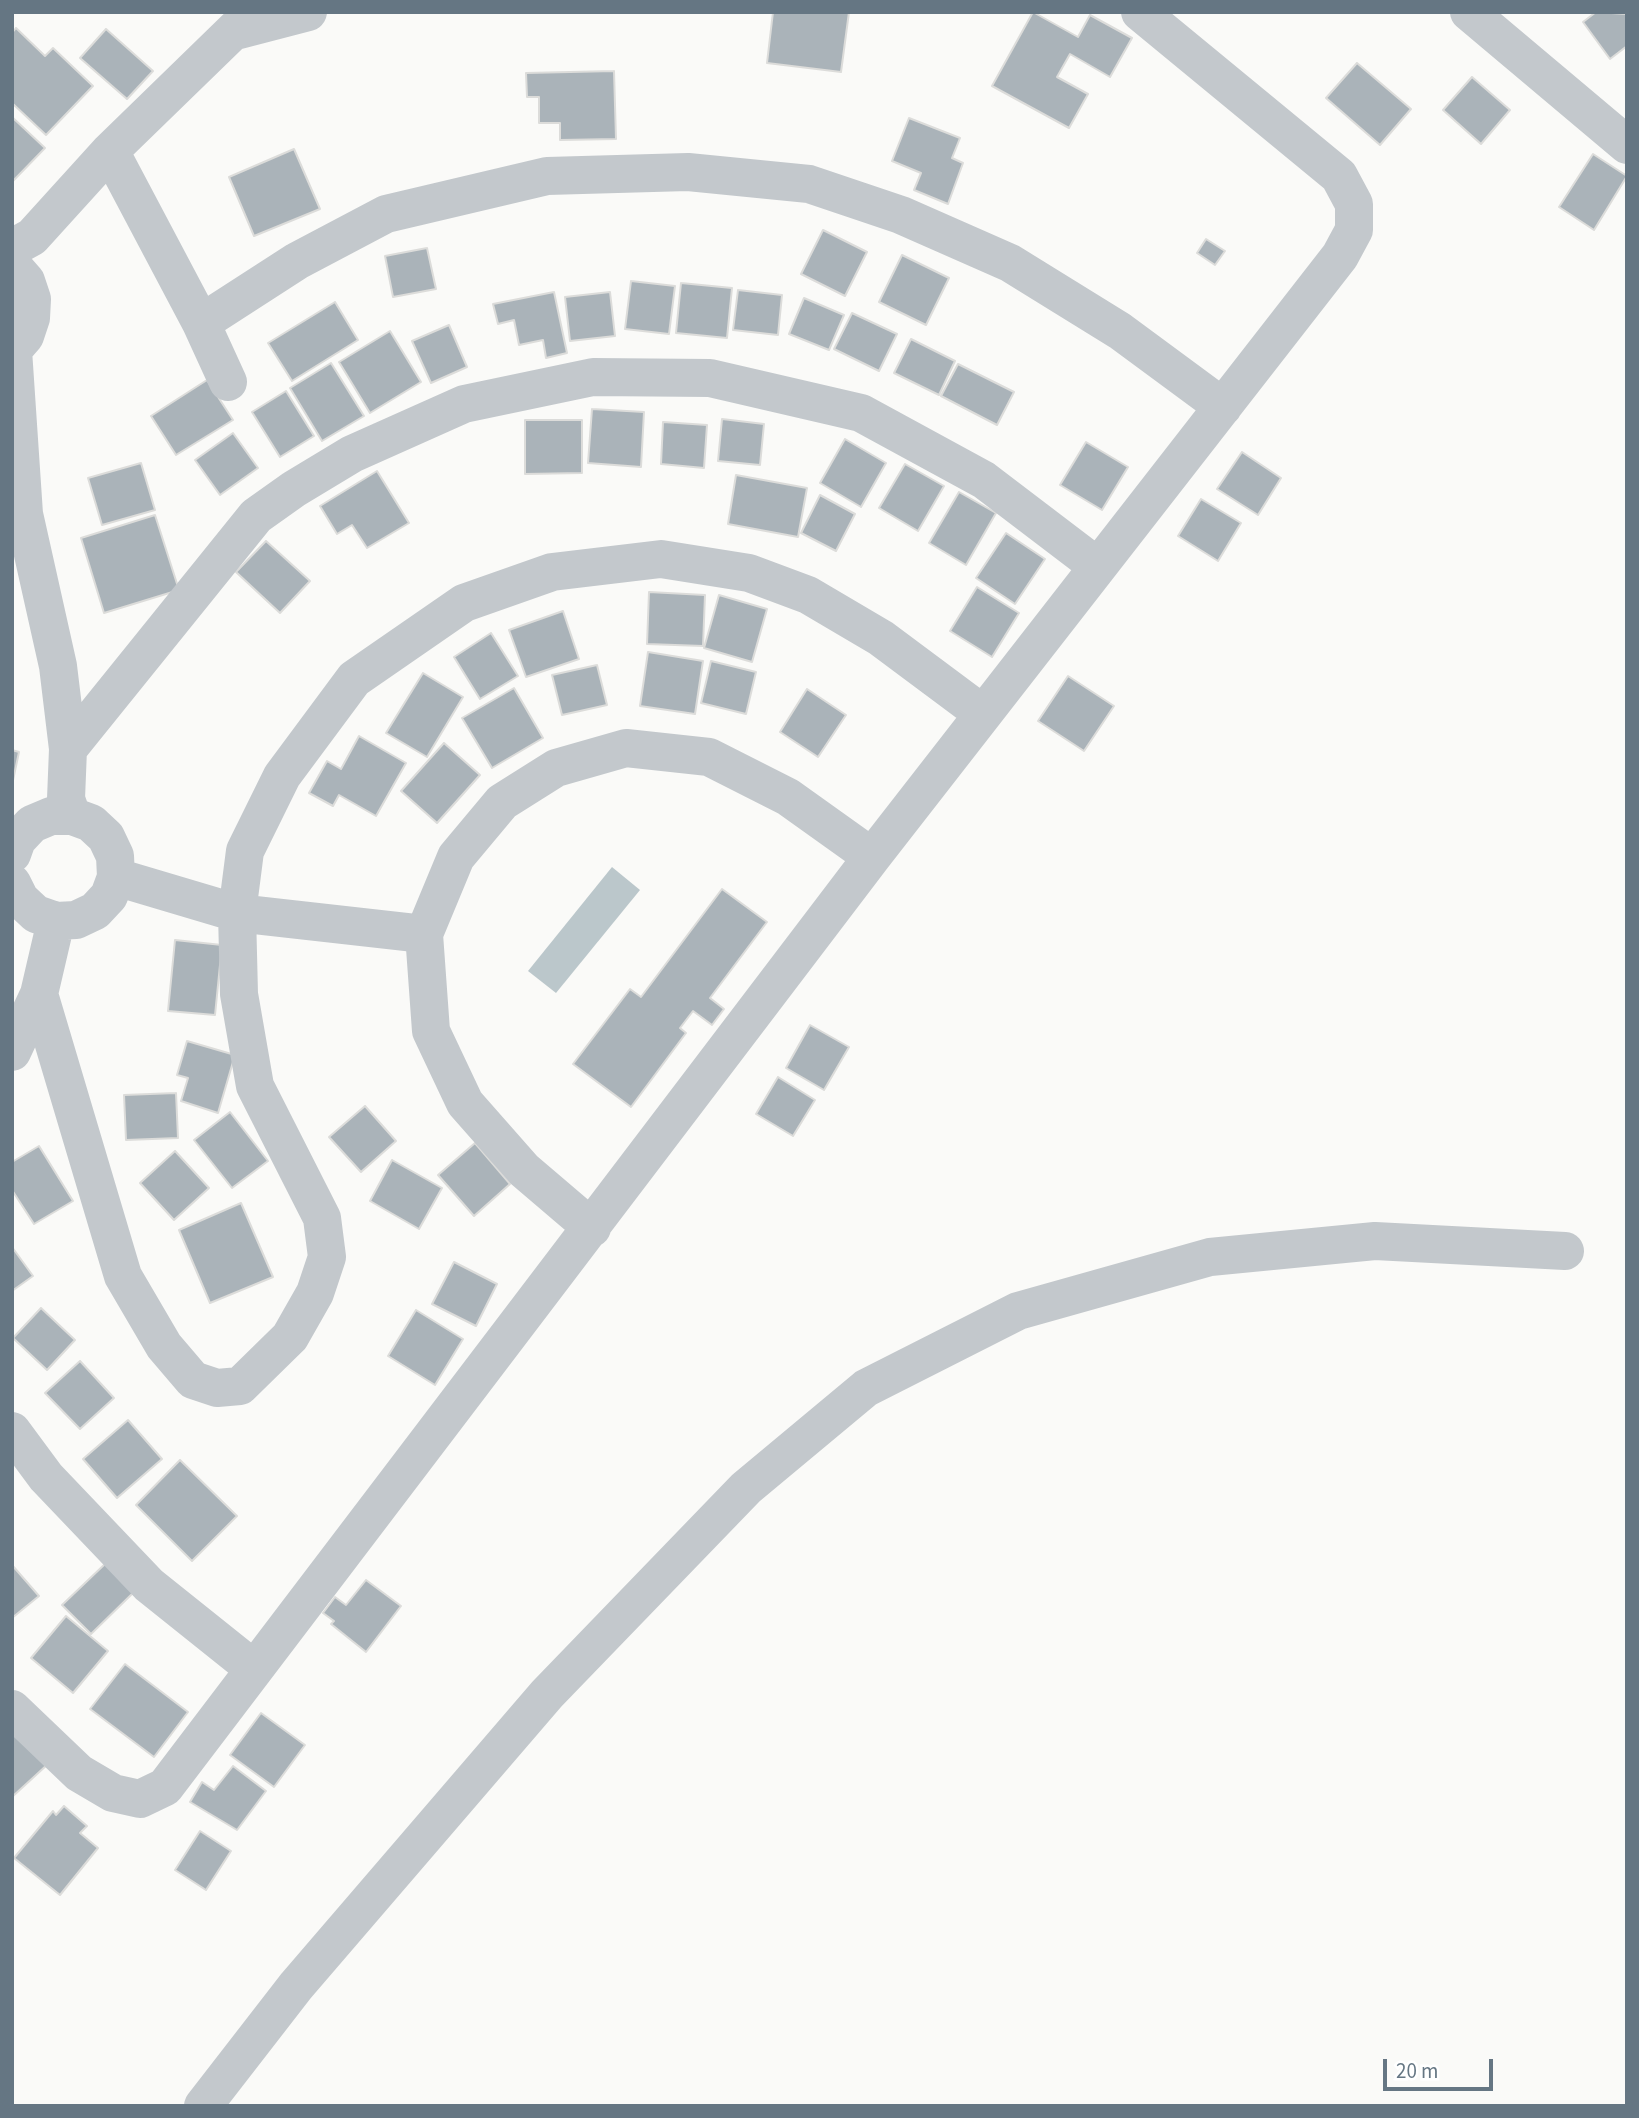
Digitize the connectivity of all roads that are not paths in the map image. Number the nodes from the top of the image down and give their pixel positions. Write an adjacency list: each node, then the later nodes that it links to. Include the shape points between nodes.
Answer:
1 (308, 12): 4 (street)
2 (1140, 12): 12 (street, via 1339,176 1354,204 1354,230 1340,256)
3 (1493, 18): 5 (street)
4 (244, 22): 6 (street)
5 (1625, 141)
6 (110, 151): 7 (street, via 32,237); 9 (street)
7 (12, 248)
8 (12, 264): 10 (street, via 26,281 32,299 32,318)
9 (201, 323): 11 (street); 12 (street, via 297,261 386,214 547,176 688,172 809,184 913,220 1010,263 1120,331)
10 (13, 351): 15 (street, via 24,514 58,666)
11 (228, 382)
12 (1223, 407): 13 (street)
13 (1097, 566): 14 (street); 15 (street, via 984,480 862,413 710,378 593,377 464,404 352,454 294,489 256,516)
14 (983, 715): 18 (street); 21 (street, via 881,638 808,595 748,573 661,559 552,572 464,603 354,679 282,776 245,851)
15 (68, 749): 16 (street, via 66,799)
16 (72, 816): 17 (street, via 51,816 32,824 17,840); 19 (street, via 92,823 106,837 115,856)
17 (12, 855)
18 (872, 857): 23 (street, via 788,797 709,757 626,748 556,768 502,802 456,858); 26 (street)
19 (116, 877): 21 (street); 22 (street, via 109,896 95,911 76,920)
20 (12, 883): 22 (street, via 20,900 36,914)
21 (237, 913): 23 (street); 24 (street, via 239,994 255,1086 322,1218 327,1257 315,1293 290,1337 240,1386 217,1388 193,1380 164,1346 123,1276)
22 (56, 921): 24 (street)
23 (424, 934): 26 (street, via 431,1031 465,1103 524,1170)
24 (39, 994): 25 (street)
25 (12, 1052)
26 (592, 1228): 29 (street)
27 (1565, 1251): 31 (street, via 1375,1241 1210,1257 1018,1311 866,1388 746,1489 547,1694 296,1986)
28 (12, 1431): 29 (street, via 46,1478 149,1585)
29 (254, 1669): 30 (street, via 165,1787 140,1798 113,1793 79,1773)
30 (12, 1709)
31 (203, 2106)

